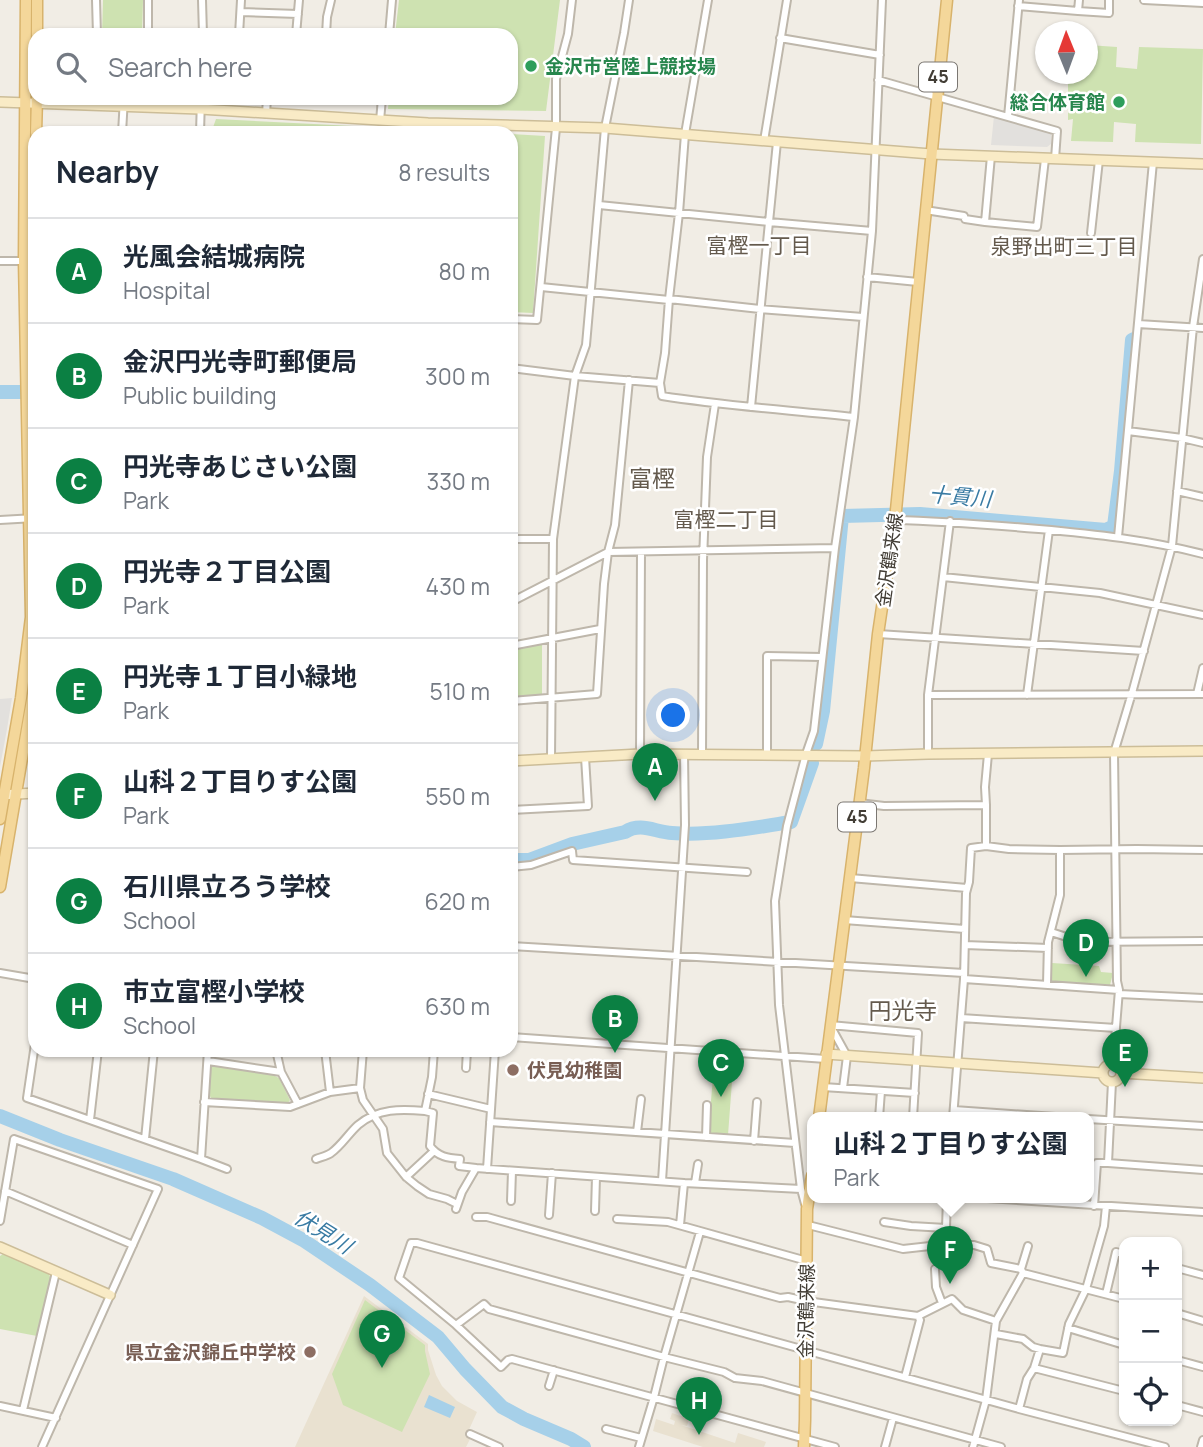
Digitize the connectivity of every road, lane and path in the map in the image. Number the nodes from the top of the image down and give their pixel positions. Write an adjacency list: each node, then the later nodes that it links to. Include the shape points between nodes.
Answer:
1 (26, 0): 32 (main road)
2 (37, 0): 24 (main road)
3 (96, 0): 25 (street)
4 (148, 0): 26 (street)
5 (202, 0): 27 (street)
6 (242, 0): 21 (street)
7 (299, 0): 23 (street)
8 (331, 0): 30 (street)
9 (393, 0): 31 (street)
10 (572, 0): 56 (street, via 556,79)
11 (629, 0): 57 (street)
12 (708, 0): 58 (street)
13 (787, 0): 33 (street)
14 (882, 0): 34 (street)
15 (947, 0): 36 (main road, 金沢鶴来線 / 45)
16 (1079, 0): 22 (street)
17 (1110, 0): 22 (street, via 1108,13)
18 (1144, 0): 20 (street)
19 (1019, 3): 22 (street); 48 (street)
20 (1203, 3)
21 (241, 12): 23 (street); 28 (street)
22 (1078, 12)
23 (298, 14): 29 (street)
24 (37, 28)
25 (97, 28)
26 (148, 28)
27 (203, 28)
28 (240, 28)
29 (297, 28)
30 (326, 28)
31 (390, 28)
32 (28, 29)
33 (780, 38): 34 (street); 59 (street)
34 (880, 55): 35 (street)
35 (878, 80): 36 (street); 61 (street)
36 (936, 96): 48 (street); 62 (main road, 金沢鶴来線 / 45)
37 (28, 101): 38 (street)
38 (0, 102)
39 (33, 105): 51 (main road)
40 (33, 105): 50 (main road)
41 (123, 105): 52 (street)
42 (156, 105): 46 (street)
43 (200, 105): 46 (street)
44 (267, 105): 47 (street)
45 (381, 105): 49 (street)
46 (200, 109): 47 (street); 53 (street)
47 (266, 114): 49 (street)
48 (1009, 117): 64 (street, via 1057,131)
49 (380, 121): 54 (street)
50 (31, 126)
51 (35, 126)
52 (122, 126)
53 (200, 126)
54 (506, 126)
55 (518, 126): 56 (street)
56 (556, 128): 57 (street); 82 (street)
57 (605, 128): 58 (street); 69 (street)
58 (685, 134): 59 (street); 71 (street)
59 (764, 141): 60 (street)
60 (776, 142): 61 (street); 72 (street)
61 (875, 149): 62 (street); 74 (street)
62 (931, 154): 63 (street); 70 (main road, 金沢鶴来線 / 45)
63 (992, 156): 64 (street); 73 (street)
64 (1050, 159): 65 (street); 73 (street, via 1037,227)
65 (1098, 160): 66 (street); 75 (street)
66 (1153, 162): 67 (street); 88 (street)
67 (1203, 164)
68 (28, 181): 78 (main road)
69 (599, 205): 71 (street); 83 (street)
70 (925, 210): 73 (street); 81 (main road, 金沢鶴来線 / 45)
71 (679, 213): 72 (street); 84 (street)
72 (769, 222): 74 (street); 85 (street)
73 (985, 222)
74 (872, 232): 80 (street)
75 (1091, 233)
76 (1203, 259): 89 (street)
77 (0, 261): 78 (street)
78 (23, 261): 79 (street); 99 (main road)
79 (28, 261)
80 (867, 277): 81 (street); 86 (street)
81 (918, 282): 104 (main road, 金沢鶴来線 / 45)
82 (541, 287): 83 (street); 87 (street, via 537,320)
83 (590, 291): 84 (street); 92 (street, via 586,345)
84 (669, 299): 85 (street); 94 (street)
85 (760, 309): 86 (street); 96 (street)
86 (863, 317): 97 (street)
87 (518, 319)
88 (1138, 324): 89 (street); 98 (street)
89 (1193, 327): 90 (street); 100 (street)
90 (1203, 328)
91 (518, 369): 92 (street)
92 (575, 376): 93 (street); 110 (street)
93 (629, 380): 94 (street); 115 (street, via 615,525)
94 (660, 383): 95 (street, via 662,396)
95 (715, 404): 96 (street); 114 (street, via 707,457)
96 (751, 407): 97 (street)
97 (854, 417): 113 (street)
98 (1128, 431): 100 (street); 109 (street)
99 (28, 434)
100 (1182, 438): 101 (street); 102 (street)
101 (1203, 443)
102 (1177, 491): 103 (street); 112 (street)
103 (1203, 497)
104 (895, 516): 107 (street); 125 (main road, 金沢鶴来線 / 45)
105 (28, 518): 106 (street)
106 (0, 520)
107 (950, 521): 108 (street); 118 (street)
108 (1049, 530): 109 (street); 120 (street)
109 (1118, 537): 112 (street)
110 (553, 539): 111 (street); 119 (street)
111 (518, 540)
112 (1172, 546): 117 (street); 122 (street)
113 (835, 548): 114 (street); 132 (street)
114 (704, 551): 116 (street); 149 (street)
115 (608, 552): 116 (street); 119 (street); 124 (street)
116 (641, 552): 143 (street)
117 (1203, 554)
118 (943, 577): 120 (street); 127 (street)
119 (552, 580): 121 (street); 126 (street)
120 (1041, 588): 122 (street); 128 (street)
121 (518, 597)
122 (1156, 604): 123 (street); 131 (street)
123 (1203, 615)
124 (600, 629): 126 (street); 138 (street, via 597,694)
125 (878, 634): 127 (street); 150 (main road, 金沢鶴来線 / 45)
126 (552, 638): 129 (street); 138 (street)
127 (936, 638): 128 (street); 136 (street)
128 (1034, 644): 131 (street); 137 (street)
129 (518, 645)
130 (28, 648): 156 (main road)
131 (1144, 651): 134 (street)
132 (822, 657): 145 (street, via 767,656); 146 (street, via 814,731)
133 (1203, 668): 135 (street)
134 (1132, 693): 135 (street); 137 (street); 142 (street)
135 (1200, 694)
136 (928, 695): 137 (street); 147 (street)
137 (1027, 695)
138 (551, 698): 139 (street); 152 (street)
139 (518, 700)
140 (28, 723): 155 (main road)
141 (1203, 751): 142 (street)
142 (1114, 753): 148 (street); 162 (street)
143 (640, 754): 144 (street); 151 (street)
144 (684, 754): 149 (street); 166 (street)
145 (767, 754): 146 (street); 149 (street)
146 (806, 754): 150 (street); 180 (street, via 787,823 775,901)
147 (928, 754): 148 (street); 150 (street)
148 (988, 754): 158 (street)
149 (702, 755)
150 (865, 756): 157 (main road, 金沢鶴来線 / 45)
151 (585, 757): 152 (street); 159 (street, via 588,806)
152 (551, 758): 153 (street)
153 (518, 760)
154 (28, 793): 155 (street)
155 (16, 794): 156 (street); 169 (main road)
156 (2, 795): 160 (main road)
157 (859, 803): 158 (street); 168 (main road, 金沢鶴来線 / 45)
158 (986, 805): 161 (street)
159 (518, 810)
160 (0, 819)
161 (986, 846): 163 (street); 170 (street, via 971,848)
162 (1115, 849): 163 (street); 164 (street); 175 (street)
163 (1060, 850): 173 (street, via 1060,895)
164 (1203, 850)
165 (518, 866): 166 (street, via 572,850 573,860)
166 (681, 867): 167 (street); 179 (street)
167 (747, 872)
168 (849, 878): 170 (street); 171 (main road, 金沢鶴来線 / 45)
169 (0, 887)
170 (967, 888): 172 (street)
171 (844, 920): 172 (street); 181 (main road, 金沢鶴来線 / 45)
172 (965, 929): 176 (street)
173 (1051, 932): 175 (street, via 1082,942); 178 (street)
174 (1203, 941): 175 (street)
175 (1116, 942): 186 (street)
176 (965, 945): 178 (street); 183 (street)
177 (518, 946): 179 (street)
178 (1048, 948): 185 (street)
179 (676, 957): 180 (street); 192 (street)
180 (776, 962): 181 (street); 194 (street)
181 (838, 965): 183 (street); 189 (main road, 金沢鶴来線 / 45)
182 (0, 973): 184 (street)
183 (964, 976): 185 (street); 188 (street)
184 (28, 978)
185 (1046, 984): 186 (street)
186 (1119, 992): 187 (street); 190 (street)
187 (1203, 998)
188 (961, 1018): 190 (street); 208 (street)
189 (830, 1025): 193 (street); 195 (main road, 金沢鶴来線 / 45); 206 (street, via 918,1033)
190 (1116, 1028): 209 (street)
191 (518, 1037): 192 (street)
192 (671, 1048): 194 (street); 242 (street)
193 (847, 1055): 195 (street); 206 (street); 218 (street)
194 (785, 1056): 195 (street); 246 (street)
195 (826, 1056): 216 (main road, 金沢鶴来線 / 45)
196 (33, 1057): 236 (street, via 27,1098)
197 (97, 1057): 236 (street)
198 (153, 1057): 244 (street)
199 (208, 1057): 207 (street)
200 (278, 1057): 211 (street)
201 (326, 1057): 220 (street)
202 (362, 1057): 217 (street)
203 (433, 1057): 222 (street)
204 (467, 1057): 210 (street)
205 (495, 1057): 228 (street)
206 (917, 1060): 208 (street); 221 (street)
207 (208, 1061): 211 (street); 224 (street)
208 (957, 1063): 212 (street); 229 (street)
209 (1113, 1064): 212 (street); 213 (street)
210 (466, 1068)
211 (281, 1072): 226 (street)
212 (1103, 1073): 215 (street)
213 (1121, 1073): 214 (street); 215 (street)
214 (1203, 1078)
215 (1112, 1082): 238 (street)
216 (822, 1087): 218 (street); 231 (main road, 金沢鶴来線 / 45)
217 (360, 1088): 220 (street); 235 (street)
218 (843, 1088): 219 (street)
219 (881, 1091): 221 (street); 232 (street)
220 (330, 1092): 226 (street)
221 (915, 1093): 233 (street)
222 (428, 1094): 228 (street); 230 (street)
223 (641, 1099): 241 (street)
224 (205, 1102): 226 (street); 248 (street)
225 (757, 1102): 245 (street)
226 (298, 1104)
227 (707, 1105): 243 (street)
228 (491, 1109): 239 (street)
229 (954, 1110): 234 (street)
230 (425, 1111): 235 (street); 247 (street, via 433,1113 430,1146)
231 (820, 1112)
232 (879, 1112)
233 (913, 1112)
234 (983, 1112)
235 (374, 1114): 249 (street, via 331,1153); 260 (street, via 383,1129 387,1153)
236 (90, 1120): 244 (street)
237 (1094, 1120): 238 (street)
238 (1110, 1121): 240 (street); 252 (street)
239 (491, 1122): 241 (street); 256 (street)
240 (1203, 1126)
241 (638, 1132): 242 (street)
242 (665, 1135): 243 (street); 262 (street)
243 (706, 1137): 245 (street)
244 (145, 1139): 248 (street)
245 (754, 1141): 246 (street)
246 (795, 1143): 265 (street)
247 (434, 1151): 254 (street, via 460,1159 459,1166); 260 (street)
248 (201, 1159): 255 (street)
249 (316, 1159)
250 (1094, 1163): 251 (street)
251 (1097, 1163): 252 (street); 271 (street)
252 (1108, 1163): 257 (street)
253 (698, 1164): 264 (street)
254 (476, 1168): 256 (street); 260 (street, via 456,1206)
255 (227, 1169)
256 (487, 1169): 258 (street)
257 (1203, 1170)
258 (512, 1171): 259 (street); 267 (street)
259 (552, 1173): 261 (street); 276 (street)
260 (406, 1177)
261 (596, 1177): 262 (street); 274 (street)
262 (662, 1181): 263 (street)
263 (684, 1183): 264 (street); 281 (street)
264 (695, 1183): 265 (street)
265 (801, 1188): 273 (street)
266 (5, 1191): 279 (street); 285 (street); 285 (street, via 14,1139 158,1189)
267 (511, 1201)
268 (808, 1203): 273 (main road, 金沢鶴来線)
269 (947, 1203): 283 (street)
270 (1054, 1203): 271 (street)
271 (1094, 1206): 272 (street)
272 (1106, 1206): 275 (street); 297 (street)
273 (807, 1209): 282 (main road, 金沢鶴来線)
274 (595, 1211)
275 (1203, 1212)
276 (550, 1215)
277 (475, 1217): 295 (street)
278 (617, 1219): 281 (street)
279 (0, 1222)
280 (884, 1222): 283 (street)
281 (680, 1225): 284 (street)
282 (808, 1226): 286 (street, via 902,1248); 290 (main road, 金沢鶴来線)
283 (946, 1228): 286 (street)
284 (700, 1232): 290 (street); 295 (street)
285 (133, 1245): 299 (street)
286 (939, 1245): 293 (street, via 974,1245 987,1250 991,1263)
287 (1028, 1246): 293 (street)
288 (0, 1247): 294 (street)
289 (1119, 1253): 298 (street)
290 (807, 1261): 301 (main road, 金沢鶴来線)
291 (935, 1269): 302 (street)
292 (1182, 1269): 296 (street)
293 (1022, 1271): 297 (street); 306 (street)
294 (57, 1272): 299 (street); 328 (street)
295 (687, 1272): 301 (street); 303 (street)
296 (1203, 1275)
297 (1086, 1289): 298 (street); 309 (street)
298 (1106, 1294): 300 (street)
299 (110, 1296): 330 (street)
300 (1119, 1298)
301 (806, 1301): 305 (street); 313 (main road, 金沢鶴来線)
302 (942, 1303): 305 (street); 306 (street, via 952,1299 963,1310)
303 (676, 1314): 308 (street, via 411,1243 399,1278); 313 (street); 314 (street)
304 (1182, 1315): 307 (street)
305 (918, 1316): 319 (street)
306 (996, 1321): 310 (street)
307 (1203, 1321)
308 (456, 1325): 314 (street, via 484,1304); 318 (street, via 501,1367 512,1359)
309 (1068, 1328): 311 (street); 312 (street, via 1063,1353)
310 (996, 1334): 312 (street, via 1023,1339); 324 (street)
311 (1119, 1343)
312 (1040, 1349): 317 (street)
313 (806, 1350): 319 (street); 322 (main road, 金沢鶴来線)
314 (664, 1357): 322 (street); 323 (street)
315 (1182, 1361): 316 (street)
316 (1203, 1367)
317 (1034, 1368): 321 (street); 327 (street)
318 (554, 1370): 320 (street); 323 (street)
319 (905, 1377): 324 (street)
320 (549, 1387)
321 (1119, 1390)
322 (805, 1394): 331 (street); 336 (main road, 金沢鶴来線)
323 (654, 1397): 334 (street); 336 (street)
324 (986, 1400): 327 (street); 337 (street)
325 (0, 1406): 328 (street)
326 (1182, 1406): 329 (street)
327 (1019, 1409): 345 (street)
328 (23, 1410): 330 (street)
329 (1203, 1412)
330 (56, 1418): 338 (street)
331 (892, 1418): 337 (street); 343 (street)
332 (607, 1429): 334 (street)
333 (470, 1434): 339 (street)
334 (641, 1438): 340 (street)
335 (1203, 1440): 346 (street)
336 (804, 1443): 341 (street); 342 (street)
337 (974, 1444): 344 (street)
338 (42, 1447)
339 (499, 1447)
340 (639, 1447)
341 (817, 1447)
342 (835, 1447)
343 (885, 1447)
344 (1001, 1447)
345 (1165, 1447)
346 (1201, 1447)

